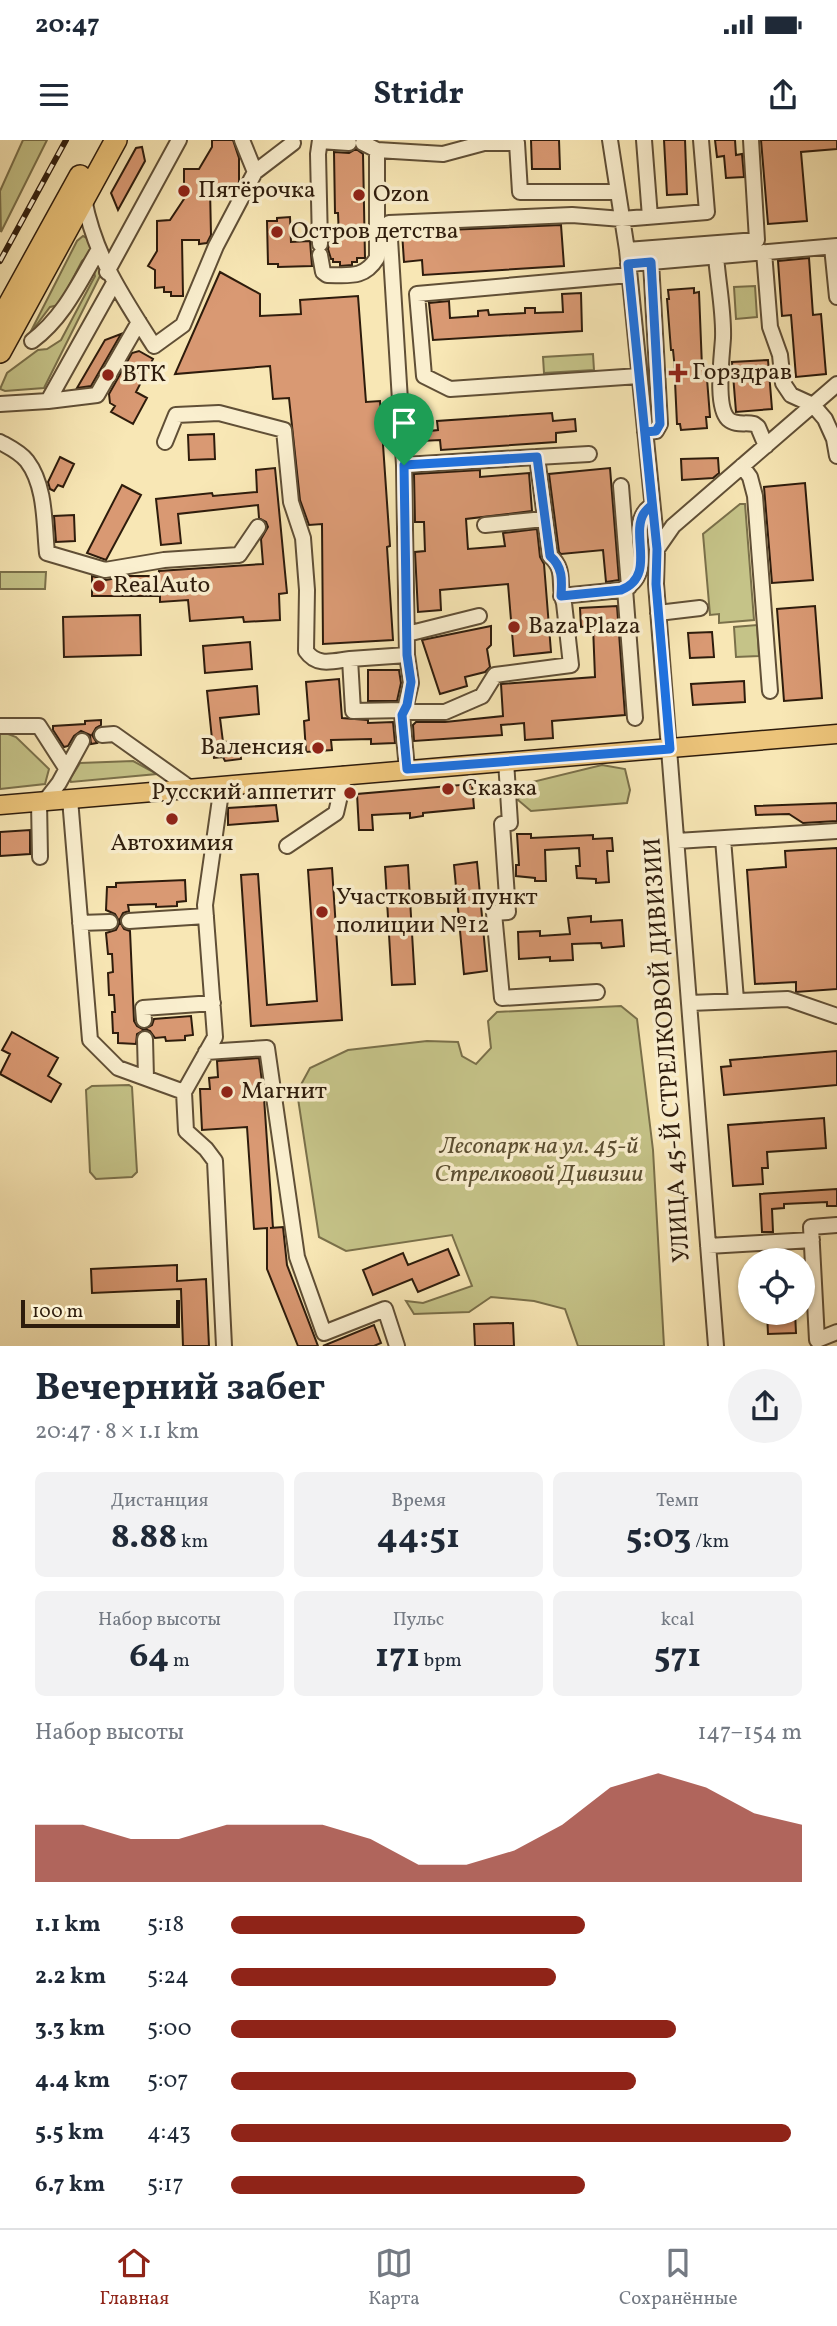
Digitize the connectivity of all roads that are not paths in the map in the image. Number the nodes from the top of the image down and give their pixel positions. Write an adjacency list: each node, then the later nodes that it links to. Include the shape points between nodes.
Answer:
1 (99, 140): 25 (highway)
2 (116, 140): 14 (highway)
3 (179, 140): 23 (street)
4 (242, 140): 12 (street)
5 (320, 140): 11 (street); 11 (street, via 320,250 327,275 364,273 377,258)
6 (610, 140): 13 (street, УЛИЦА 45-Й СТРЕЛКОВОЙ ДИВИЗИИ)
7 (644, 140): 15 (street)
8 (701, 140): 15 (street, via 707,212)
9 (751, 140): 22 (street, via 757,240)
10 (293, 143): 12 (street)
11 (377, 150): 13 (street, via 443,154 484,143 517,143 520,192)
12 (255, 172): 26 (street, via 216,246 183,325 154,346)
13 (618, 192): 16 (street, УЛИЦА 45-Й СТРЕЛКОВОЙ ДИВИЗИИ)
14 (84, 199): 18 (street); 28 (highway)
15 (650, 217): 16 (street)
16 (622, 219): 22 (street, УЛИЦА 45-Й СТРЕЛКОВОЙ ДИВИЗИИ); 41 (street, via 572,215 389,223)
17 (834, 246): 19 (street); 24 (street)
18 (99, 249): 23 (street); 27 (street, via 63,312)
19 (764, 252): 20 (street); 33 (street, via 770,327 783,383 791,395)
20 (716, 256): 21 (street); 37 (street, via 723,412 737,424 758,427)
21 (651, 262): 22 (street); 34 (street, via 660,424 656,431)
22 (628, 263): 29 (street, УЛИЦА 45-Й СТРЕЛКОВОЙ ДИВИЗИИ); 29 (street, via 417,294 424,376 450,388)
23 (111, 277): 26 (street); 31 (street)
24 (837, 297)
25 (0, 321)
26 (139, 322): 31 (street, via 97,395)
27 (32, 341)
28 (0, 352)
29 (639, 376): 34 (street, УЛИЦА 45-Й СТРЕЛКОВОЙ ДИВИЗИИ)
30 (837, 384): 33 (street)
31 (48, 401): 32 (street)
32 (0, 404)
33 (813, 405): 37 (street); 39 (street, via 825,419)
34 (645, 432): 44 (street, УЛИЦА 45-Й СТРЕЛКОВОЙ ДИВИЗИИ)
35 (0, 442): 47 (street, via 27,461 36,478 47,553 105,570 239,555)
36 (165, 442): 56 (street, via 176,415 219,413 284,429 291,502 303,538 306,651 323,662)
37 (766, 446): 42 (street)
38 (589, 454): 40 (street)
39 (837, 456)
40 (537, 457): 41 (street); 45 (street)
41 (404, 465): 54 (street)
42 (742, 466): 48 (street, via 673,526); 57 (street, via 755,496)
43 (621, 486): 49 (street)
44 (652, 505): 48 (street, УЛИЦА 45-Й СТРЕЛКОВОЙ ДИВИЗИИ); 49 (street, via 640,524 642,561)
45 (544, 519): 46 (street); 50 (street, via 550,556 561,572)
46 (485, 525)
47 (258, 527)
48 (657, 549): 52 (street, УЛИЦА 45-Й СТРЕЛКОВОЙ ДИВИЗИИ)
49 (627, 588): 50 (street); 59 (street)
50 (561, 596): 58 (street, via 571,665 495,675 482,696 445,712 411,712)
51 (701, 608): 52 (street)
52 (658, 613): 64 (street, УЛИЦА 45-Й СТРЕЛКОВОЙ ДИВИЗИИ)
53 (479, 616): 54 (street)
54 (407, 634): 55 (street)
55 (407, 655): 56 (street); 58 (street, via 411,682)
56 (350, 659): 58 (street, via 353,711)
57 (770, 691)
58 (405, 707): 67 (street)
59 (635, 718)
60 (0, 726): 66 (street, via 39,726)
61 (837, 734): 64 (main road)
62 (102, 735): 70 (street, via 114,734)
63 (82, 741): 66 (street)
64 (670, 749): 65 (main road); 76 (street, УЛИЦА 45-Й СТРЕЛКОВОЙ ДИВИЗИИ)
65 (506, 761): 67 (main road); 83 (street, via 510,823 502,824 509,912 494,913 502,998)
66 (66, 768): 72 (street)
67 (407, 769): 68 (main road)
68 (345, 774): 69 (main road); 77 (street, via 336,813)
69 (222, 785): 70 (main road); 79 (street)
70 (190, 788): 71 (main road)
71 (70, 799): 72 (main road); 82 (street)
72 (42, 802): 73 (main road); 78 (street)
73 (0, 806)
74 (837, 831): 75 (street)
75 (723, 839): 76 (street); 84 (street)
76 (677, 841): 86 (street, УЛИЦА 45-Й СТРЕЛКОВОЙ ДИВИЗИИ)
77 (286, 846)
78 (40, 857)
79 (206, 916): 80 (street); 85 (street)
80 (129, 921)
81 (110, 922): 82 (street)
82 (80, 923): 91 (street, via 90,1040 118,1068)
83 (597, 992)
84 (736, 1000): 86 (street); 87 (street, via 788,999)
85 (213, 1003): 88 (street, via 144,1008); 90 (street, via 215,1037)
86 (690, 1003): 95 (street, УЛИЦА 45-Й СТРЕЛКОВОЙ ДИВИЗИИ)
87 (837, 1016)
88 (144, 1020)
89 (145, 1039): 91 (street)
90 (206, 1052): 92 (street); 98 (street, via 267,1048 297,1257 324,1333 385,1309)
91 (146, 1078): 92 (street)
92 (184, 1092): 97 (street, via 186,1130 215,1161)
93 (837, 1225): 94 (street, via 811,1227)
94 (812, 1240): 95 (street); 96 (street, via 817,1340)
95 (708, 1246): 99 (street, УЛИЦА 45-Й СТРЕЛКОВОЙ ДИВИЗИИ)
96 (837, 1332)
97 (224, 1346)
98 (397, 1346)
99 (716, 1346)

